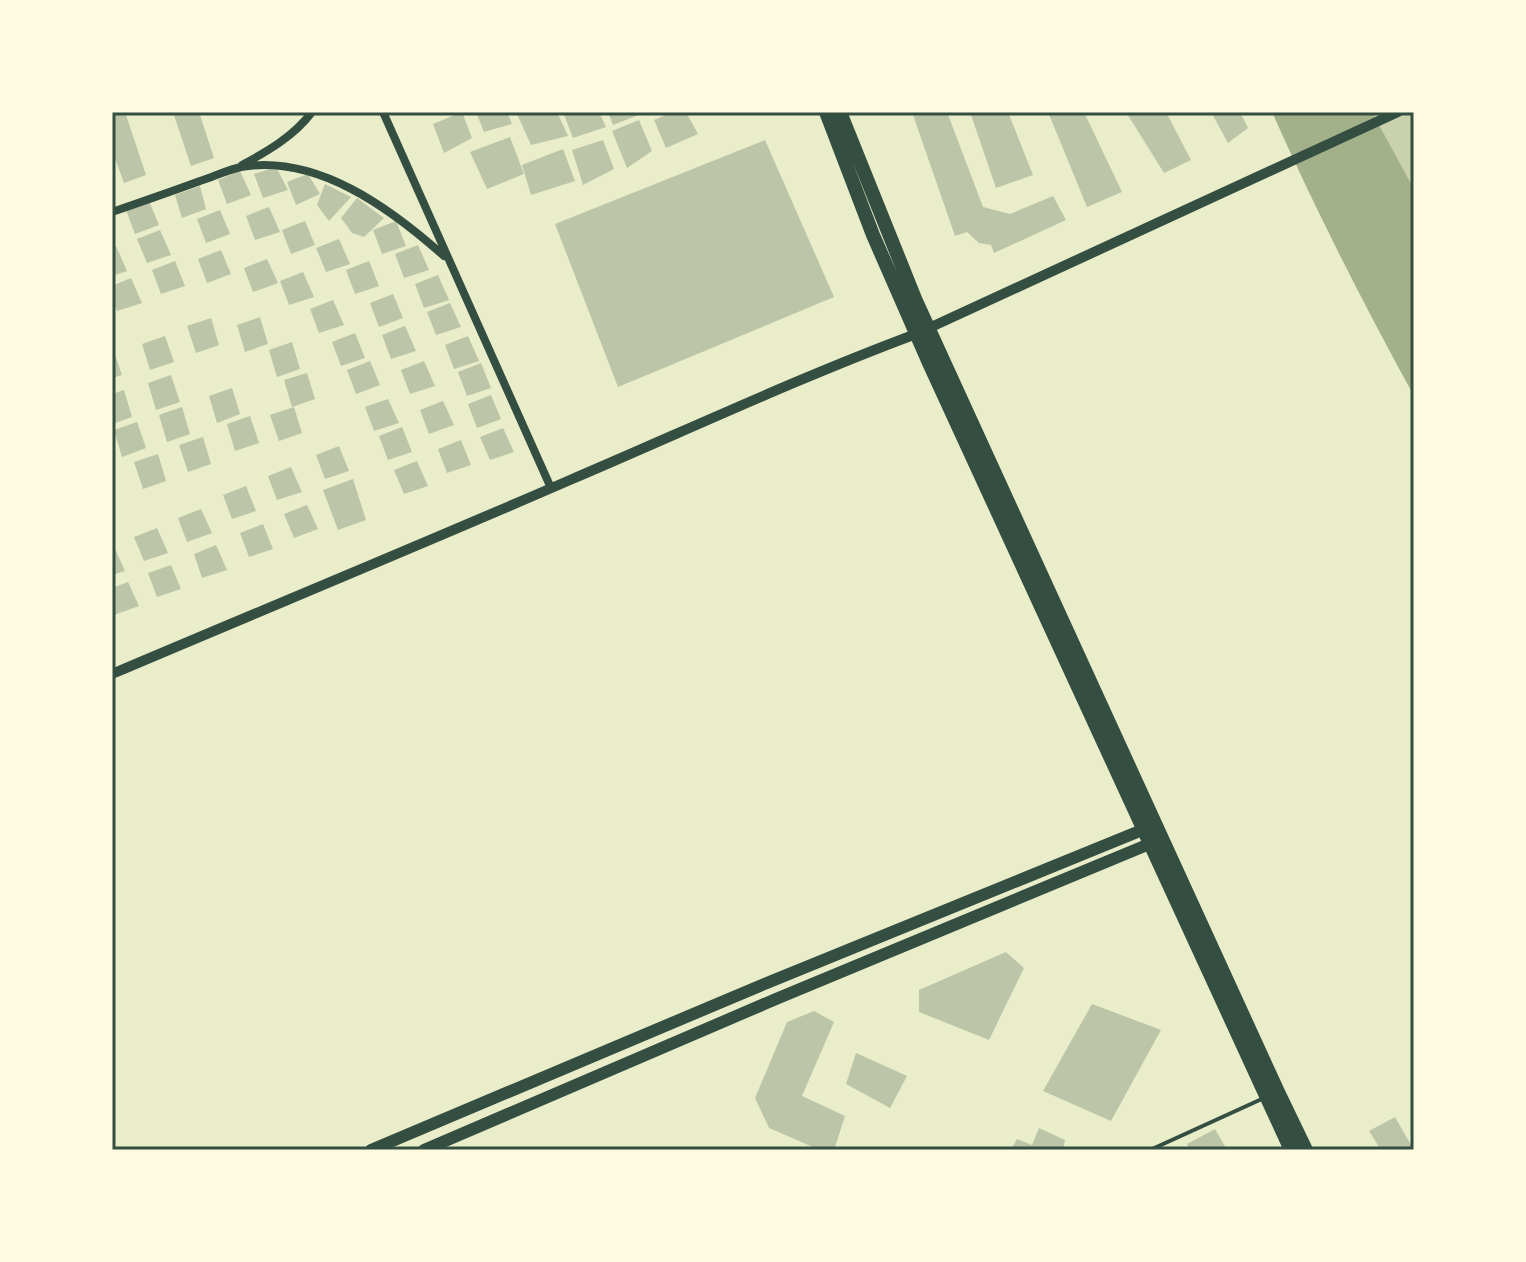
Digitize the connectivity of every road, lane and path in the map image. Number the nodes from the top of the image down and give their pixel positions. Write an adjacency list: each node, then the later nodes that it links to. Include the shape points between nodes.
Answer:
1 (312, 112): 6 (street, via 281,141)
2 (383, 112): 8 (street)
3 (826, 112): 9 (main road, via 873,235)
4 (840, 112): 9 (main road)
5 (1395, 114): 9 (street)
6 (238, 168): 7 (street); 8 (street, via 289,167 333,181 388,211)
7 (112, 212)
8 (448, 259): 10 (street)
9 (922, 332): 10 (street); 12 (main road)
10 (551, 488): 11 (street)
11 (112, 674)
12 (1149, 827): 13 (main road); 15 (main road)
13 (1156, 842): 14 (main road); 16 (main road); 19 (main road)
14 (1266, 1098): 17 (lane); 18 (main road)
15 (371, 1150)
16 (424, 1150)
17 (1150, 1150)
18 (1291, 1150)
19 (1306, 1150)

